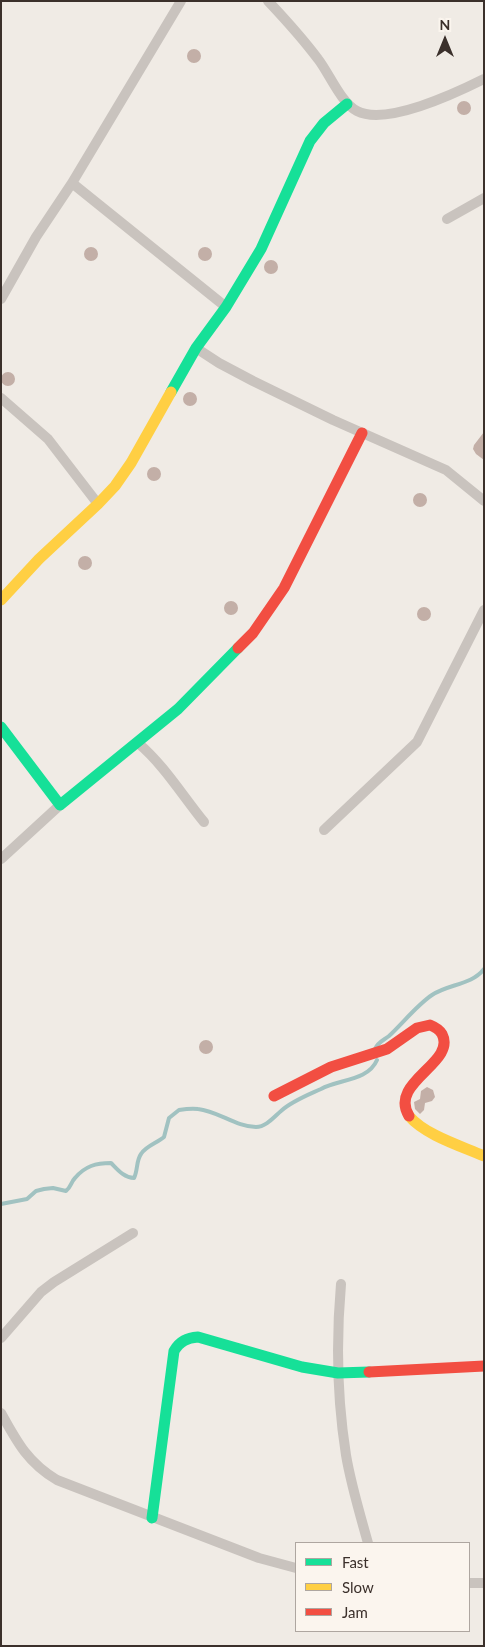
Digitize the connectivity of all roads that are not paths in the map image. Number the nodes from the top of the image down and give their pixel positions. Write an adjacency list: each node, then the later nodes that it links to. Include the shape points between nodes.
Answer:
1 (181, 1): 5 (street)
2 (268, 1): 4 (street, via 318,59)
3 (484, 79): 4 (street, via 442,98 387,114 372,115)
4 (347, 104): 9 (street, via 324,123 310,141 261,249)
5 (72, 183): 8 (street, via 36,237); 9 (street)
6 (484, 198): 7 (street)
7 (447, 219)
8 (1, 299)
9 (226, 307): 10 (street)
10 (196, 348): 12 (street, via 253,381); 14 (street, via 131,463)
11 (1, 398): 14 (street, via 48,439)
12 (362, 433): 13 (street, via 446,470); 18 (street, via 284,588 253,633 178,709)
13 (484, 501)
14 (98, 504): 15 (street)
15 (1, 600)
16 (484, 610): 21 (street, via 417,742)
17 (1, 728): 19 (street)
18 (138, 743): 19 (street); 20 (street, via 152,754)
19 (60, 805): 22 (street)
20 (204, 822)
21 (324, 830)
22 (1, 859)
23 (274, 1096): 24 (street, via 339,1064 388,1049 420,1026 434,1026 443,1037 444,1048 408,1092 405,1110 423,1127)
24 (484, 1156)
25 (134, 1233): 27 (street, via 41,1292)
26 (342, 1284): 29 (street, via 337,1336)
27 (1, 1338)
28 (484, 1366): 29 (street)
29 (338, 1373): 31 (street, via 282,1362 198,1337 184,1338 174,1350); 32 (street, via 346,1453)
30 (1, 1413): 31 (street, via 16,1441 43,1471 57,1480)
31 (152, 1518): 33 (street, via 259,1558)
32 (368, 1542)
33 (295, 1568)
34 (470, 1583): 35 (street)
35 (484, 1583)

